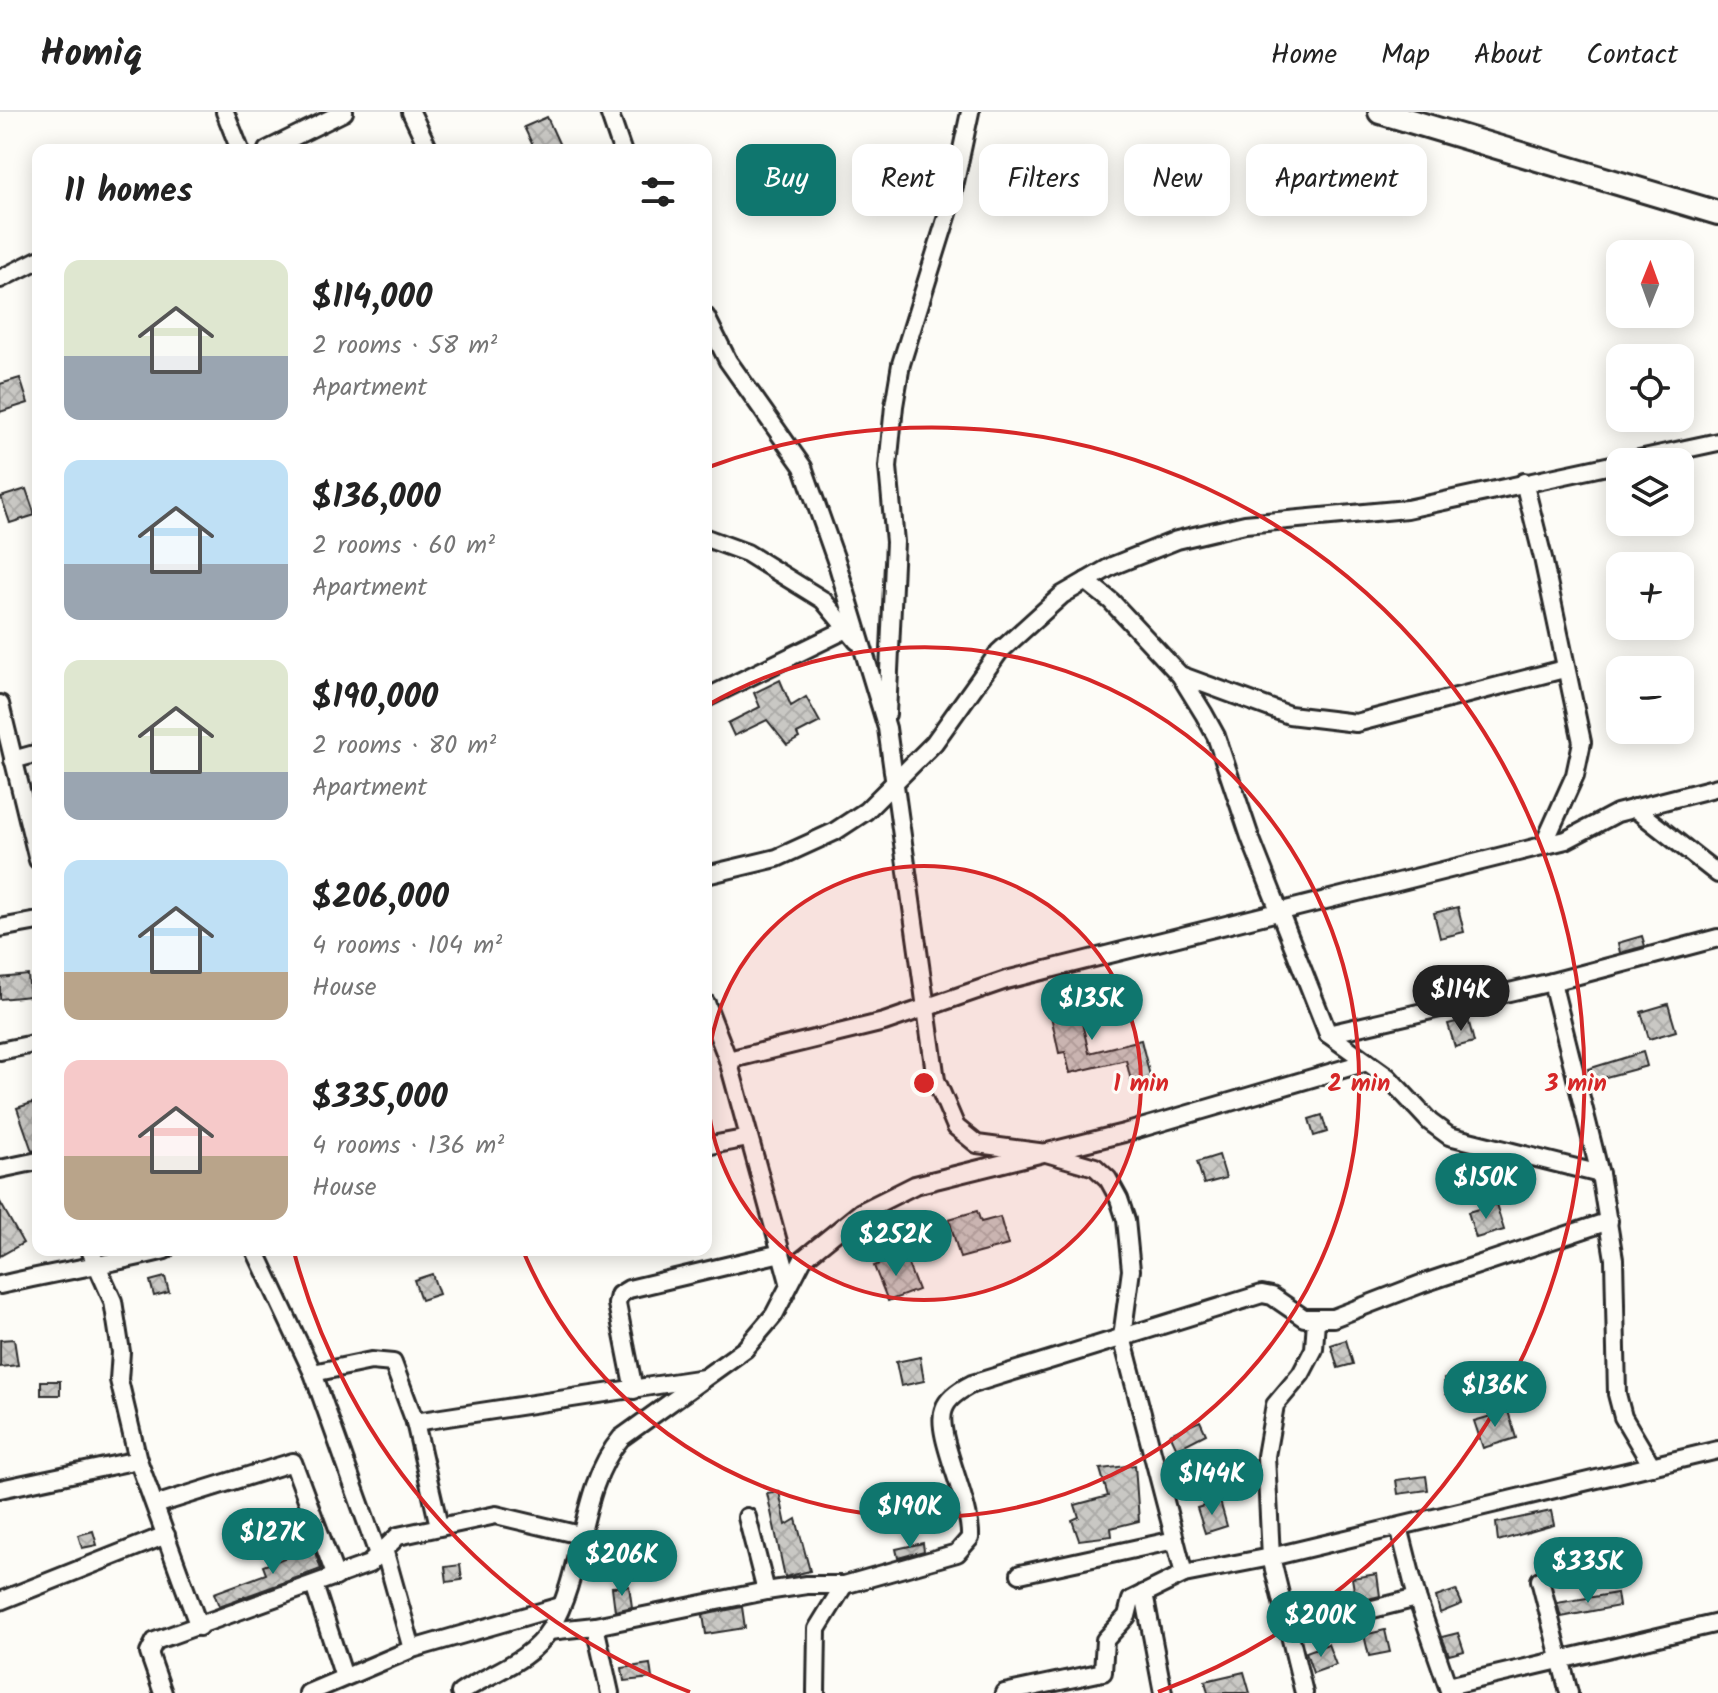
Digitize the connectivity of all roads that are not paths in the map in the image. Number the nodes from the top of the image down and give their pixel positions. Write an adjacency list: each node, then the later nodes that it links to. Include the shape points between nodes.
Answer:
1 (225, 112): 7 (street)
2 (344, 112): 8 (street)
3 (411, 112): 9 (street)
4 (609, 112): 10 (street)
5 (970, 112): 25 (street, via 949,210 901,364 894,406 888,467 895,542)
6 (1380, 112): 11 (street)
7 (238, 144)
8 (279, 144)
9 (426, 144)
10 (620, 144)
11 (1718, 213)
12 (32, 263): 13 (street)
13 (0, 279)
14 (712, 329): 20 (street, via 728,361 803,467)
15 (1718, 442): 16 (street)
16 (1524, 482): 18 (street, via 1407,509 1245,524 1177,540); 21 (street)
17 (712, 540): 19 (street, via 793,580 823,600)
18 (1086, 581): 22 (street); 28 (street, via 1039,613 999,652 943,732)
19 (847, 629): 20 (street); 23 (street)
20 (862, 647): 25 (street)
21 (1564, 669): 22 (street, via 1356,723 1289,715); 32 (street, via 1581,757)
22 (1180, 675): 35 (street, via 1216,736)
23 (712, 695)
24 (0, 704): 27 (street)
25 (887, 728): 28 (street)
26 (32, 755): 27 (street)
27 (13, 760): 31 (street)
28 (893, 784): 33 (street, via 866,811 806,847); 40 (street)
29 (1718, 787): 30 (street)
30 (1634, 808): 32 (street); 34 (street)
31 (32, 836)
32 (1543, 846): 35 (street)
33 (712, 874)
34 (1718, 874)
35 (1280, 914): 40 (street, via 1006,980); 42 (street)
36 (32, 922): 37 (street)
37 (0, 928)
38 (1718, 938): 39 (street)
39 (1552, 982): 42 (street); 52 (street)
40 (926, 1008): 45 (street); 49 (street, via 936,1080 956,1127 977,1144)
41 (712, 1019): 45 (street)
42 (1328, 1034): 46 (street)
43 (32, 1044): 44 (street)
44 (0, 1051)
45 (728, 1060): 47 (street)
46 (1367, 1062): 49 (street); 52 (street, via 1449,1136)
47 (749, 1138): 48 (street); 54 (street)
48 (712, 1145)
49 (1046, 1153): 59 (street, via 915,1185 861,1212 803,1259); 62 (street, via 1095,1167 1119,1199 1131,1270)
50 (32, 1162): 51 (street)
51 (0, 1169)
52 (1600, 1174): 53 (street)
53 (1609, 1221): 61 (street); 69 (street, via 1617,1394 1623,1417)
54 (781, 1253): 59 (street); 65 (street, via 691,1272 619,1295)
55 (92, 1256): 58 (street)
56 (142, 1256): 58 (street)
57 (258, 1256): 63 (street)
58 (95, 1268): 60 (street); 68 (street, via 113,1301 121,1352 119,1380)
59 (789, 1282): 64 (street, via 774,1315 745,1349)
60 (0, 1285)
61 (1316, 1320): 62 (street, via 1262,1294); 79 (street, via 1314,1349 1275,1405 1269,1426)
62 (1122, 1337): 77 (street); 85 (street, via 961,1390 944,1409 942,1427 971,1520 966,1546)
63 (313, 1373): 66 (street, via 388,1359 401,1379); 78 (street)
64 (710, 1377): 65 (street); 76 (street, via 633,1429 610,1451)
65 (634, 1390): 66 (street)
66 (415, 1422): 73 (street)
67 (1718, 1450): 69 (street)
68 (138, 1460): 70 (street); 71 (street)
69 (1652, 1466): 74 (street)
70 (0, 1489)
71 (155, 1505): 75 (street); 82 (street, via 293,1462)
72 (747, 1517): 86 (street)
73 (439, 1526): 76 (street, via 496,1515); 78 (street, via 398,1536)
74 (1399, 1527): 79 (street); 88 (street)
75 (166, 1535): 89 (street); 93 (street)
76 (580, 1535): 90 (street)
77 (1175, 1540): 80 (street); 81 (street)
78 (382, 1553): 82 (street); 96 (street)
79 (1271, 1557): 81 (street); 94 (street)
80 (1020, 1574)
81 (1184, 1574): 87 (street)
82 (336, 1577): 84 (street)
83 (1540, 1580): 97 (street)
84 (314, 1585): 93 (street); 98 (street)
85 (844, 1585): 86 (street); 104 (street, via 817,1629)
86 (766, 1591): 92 (street)
87 (1144, 1593): 105 (street, via 1131,1600 1127,1616 1105,1640 1103,1672); 106 (street)
88 (1417, 1598): 94 (street); 99 (street)
89 (0, 1601)
90 (561, 1606): 95 (street); 96 (street)
91 (1718, 1625): 97 (street)
92 (595, 1626): 95 (street); 103 (street)
93 (199, 1627): 100 (street, via 151,1645)
94 (1288, 1630): 107 (street)
95 (549, 1631): 102 (street, via 512,1666)
96 (412, 1649): 98 (street)
97 (1559, 1660): 99 (street); 108 (street)
98 (344, 1677): 101 (street)
99 (1449, 1689)
100 (163, 1693)
101 (308, 1693)
102 (460, 1693)
103 (610, 1693)
104 (816, 1693)
105 (1004, 1693)
106 (1163, 1693)
107 (1304, 1693)
108 (1569, 1693)

